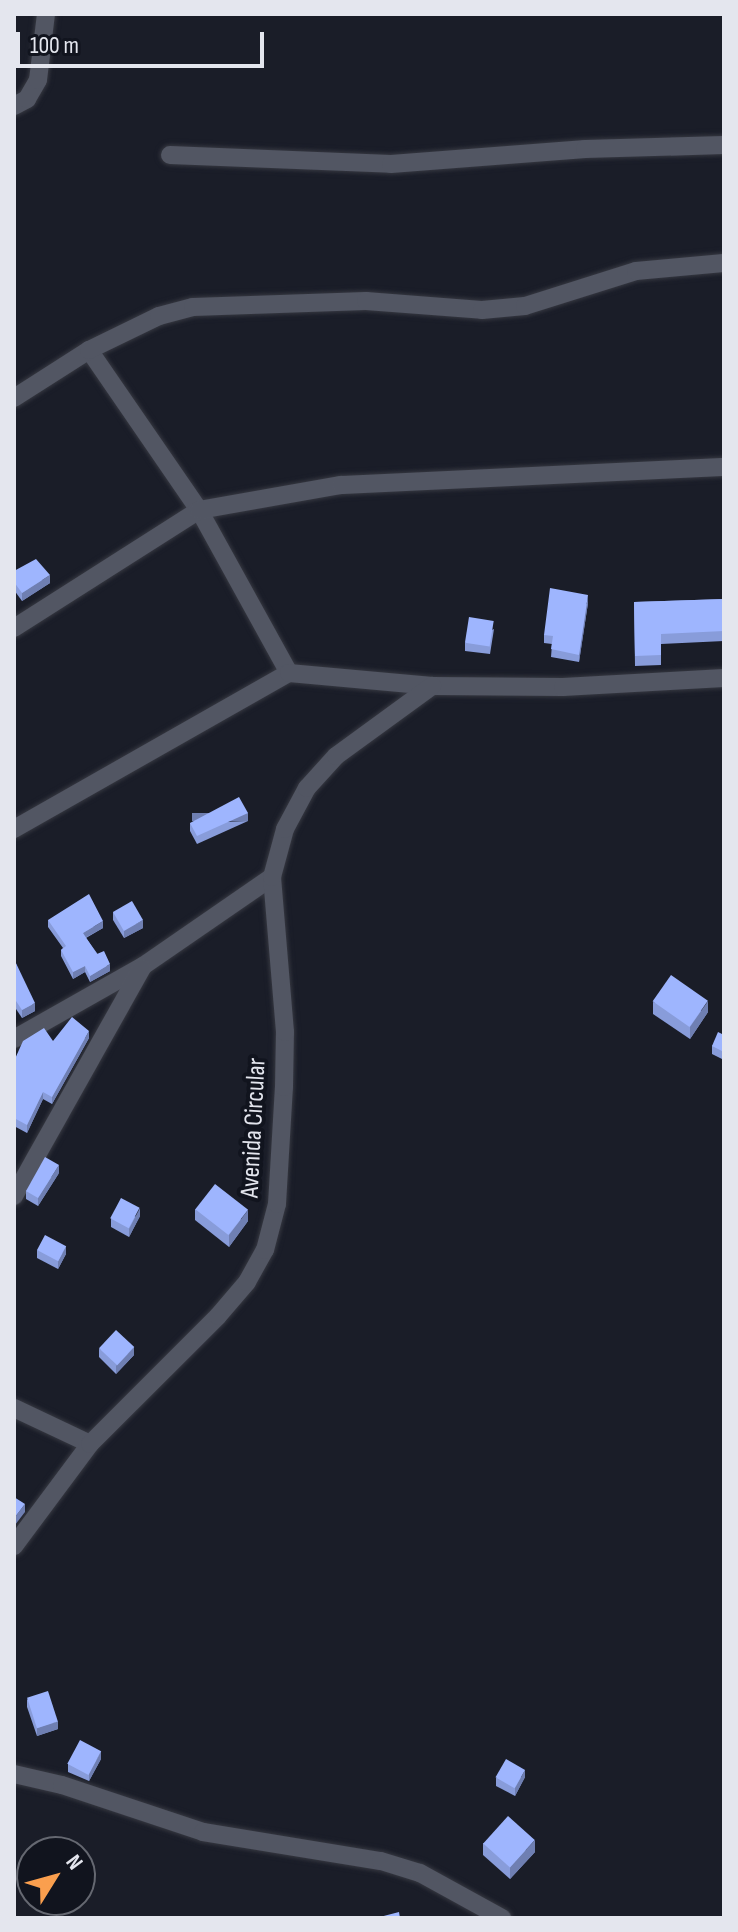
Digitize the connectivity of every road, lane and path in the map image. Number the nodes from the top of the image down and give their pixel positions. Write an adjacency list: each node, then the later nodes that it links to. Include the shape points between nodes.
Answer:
1 (46, 14): 2 (street, via 38,80 27,99)
2 (14, 106)
3 (724, 145): 4 (street, via 391,164)
4 (170, 155)
5 (724, 263): 6 (street, via 636,271 525,306 482,310 366,301 193,307 159,316)
6 (89, 350): 7 (street); 9 (street)
7 (14, 398)
8 (724, 467): 9 (street, via 341,485)
9 (199, 510): 10 (street); 11 (street)
10 (14, 628)
11 (289, 673): 13 (street); 14 (street)
12 (724, 678): 13 (street, via 563,687)
13 (432, 686): 15 (street, Avenida Circular, via 336,756 307,788 285,829)
14 (14, 829)
15 (272, 877): 16 (street); 20 (street, Avenida Circular, via 285,1046 277,1204 265,1250 218,1316)
16 (143, 966): 17 (street); 18 (street)
17 (14, 1039)
18 (14, 1196)
19 (14, 1408): 20 (street)
20 (90, 1444): 21 (street, Avenida Circular)
21 (14, 1546)
22 (14, 1774): 23 (street, via 203,1832 381,1861 420,1873)
23 (502, 1918)

